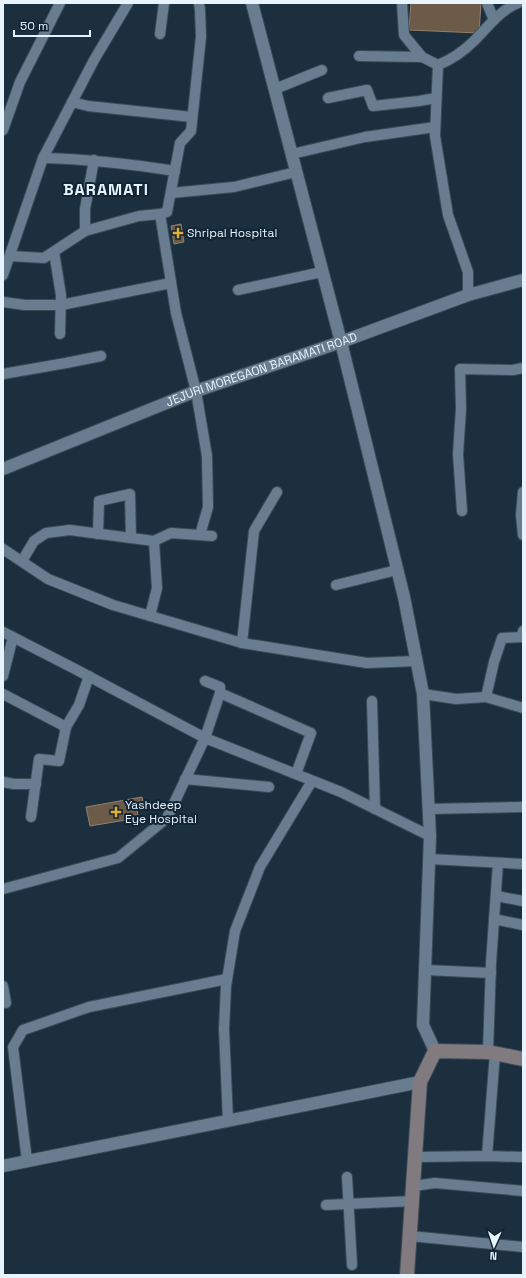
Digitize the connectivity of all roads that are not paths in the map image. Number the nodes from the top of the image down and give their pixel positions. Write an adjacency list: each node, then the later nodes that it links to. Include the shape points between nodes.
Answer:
1 (60, 3): 21 (street, via 20,82)
2 (128, 3): 18 (street)
3 (164, 3): 10 (street)
4 (199, 3): 19 (street, via 201,37)
5 (252, 3): 15 (street)
6 (402, 3): 12 (street, via 404,35)
7 (488, 3): 9 (street)
8 (518, 3): 9 (street)
9 (494, 20): 13 (street, via 452,59)
10 (160, 34)
11 (359, 56): 12 (street)
12 (422, 57): 13 (street)
13 (438, 65): 17 (street)
14 (322, 70): 15 (street)
15 (275, 89): 22 (street)
16 (328, 98): 17 (street, via 367,90 373,106)
17 (436, 98): 20 (street)
18 (72, 102): 19 (street); 23 (street)
19 (192, 117): 25 (street, via 191,131 180,143)
20 (435, 127): 22 (street, via 365,137); 37 (street, via 448,215 468,272)
21 (3, 130)
22 (292, 154): 26 (street)
23 (43, 158): 24 (street); 31 (street)
24 (94, 160): 25 (street); 29 (street, via 85,209)
25 (175, 171): 27 (street)
26 (296, 172): 27 (street, via 234,187); 32 (street)
27 (170, 193): 28 (street, via 167,212)
28 (160, 214): 29 (street, via 139,216); 35 (street)
29 (85, 231): 30 (street)
30 (54, 252): 31 (street, via 44,258); 39 (street)
31 (10, 256): 33 (street)
32 (322, 272): 36 (street); 41 (street)
33 (3, 275)
34 (523, 280): 37 (street, JEJURI MOREGAON BARAMATI ROAD)
35 (171, 284): 39 (street); 45 (street)
36 (238, 290)
37 (468, 295): 41 (street, JEJURI MOREGAON BARAMATI ROAD)
38 (3, 302): 39 (street)
39 (61, 305): 40 (street)
40 (60, 334)
41 (341, 342): 45 (street, JEJURI MOREGAON BARAMATI ROAD); 58 (street)
42 (101, 356): 44 (street)
43 (523, 368): 49 (street, via 460,369 458,454)
44 (3, 374)
45 (196, 391): 46 (street, JEJURI MOREGAON BARAMATI ROAD); 51 (street, via 207,456 208,507)
46 (3, 469)
47 (277, 492): 64 (street, via 254,531)
48 (523, 492): 52 (street)
49 (462, 511)
50 (98, 534): 54 (street); 54 (street, via 99,501 130,494); 57 (street, via 70,530 46,532 34,541)
51 (200, 535): 53 (street); 55 (street, via 171,533)
52 (523, 535)
53 (212, 536)
54 (131, 538): 55 (street)
55 (154, 541): 60 (street, via 157,588)
56 (3, 549): 57 (street)
57 (22, 562): 60 (street, via 48,579 113,605)
58 (397, 570): 59 (street); 65 (street)
59 (336, 585)
60 (150, 616): 64 (street)
61 (3, 632): 63 (street)
62 (523, 635): 72 (street, via 502,638)
63 (13, 637): 66 (street); 67 (street)
64 (242, 643): 65 (street, via 368,663)
65 (417, 661): 71 (street)
66 (3, 676)
67 (89, 676): 75 (street, via 79,705); 76 (street)
68 (205, 682): 69 (street, via 220,687)
69 (220, 693): 76 (street); 77 (street, via 311,733)
70 (3, 694): 75 (street)
71 (423, 694): 72 (street, via 456,699); 85 (street)
72 (486, 697): 74 (street)
73 (372, 701): 84 (street)
74 (523, 708)
75 (66, 727): 81 (street, via 60,761 39,759)
76 (205, 738): 77 (street); 78 (street)
77 (296, 774): 79 (street)
78 (185, 779): 82 (street); 91 (street, via 168,818 118,858)
79 (312, 781): 84 (street, via 342,792); 98 (street, via 260,867 235,931)
80 (3, 782): 81 (street)
81 (36, 784): 86 (street)
82 (269, 787)
83 (523, 807): 85 (street)
84 (375, 809): 87 (street)
85 (429, 809): 87 (street)
86 (32, 817)
87 (430, 836): 88 (street)
88 (429, 859): 89 (street); 96 (street)
89 (498, 863): 90 (street); 92 (street)
90 (523, 864)
91 (3, 889)
92 (496, 896): 93 (street); 94 (street)
93 (523, 901)
94 (494, 919): 95 (street); 97 (street)
95 (523, 925)
96 (426, 970): 97 (street); 101 (street, via 423,1025)
97 (491, 973): 102 (street)
98 (227, 979): 105 (street, via 224,1029); 109 (street, via 89,1007 23,1030 12,1047)
99 (3, 986): 100 (street)
100 (6, 1003)
101 (435, 1051): 102 (main road); 104 (main road)
102 (491, 1052): 103 (main road); 106 (street)
103 (523, 1059)
104 (420, 1082): 105 (street); 107 (main road)
105 (228, 1121): 109 (street)
106 (487, 1156): 107 (street); 108 (street)
107 (415, 1157): 112 (main road)
108 (523, 1157)
109 (27, 1161): 110 (street)
110 (3, 1166)
111 (346, 1177): 115 (street)
112 (413, 1186): 113 (street, via 435,1183); 114 (main road)
113 (523, 1191)
114 (412, 1201): 115 (street); 117 (main road)
115 (348, 1204): 116 (street); 119 (street)
116 (326, 1205)
117 (410, 1236): 118 (street); 120 (main road)
118 (523, 1247)
119 (352, 1265)
120 (407, 1275)

